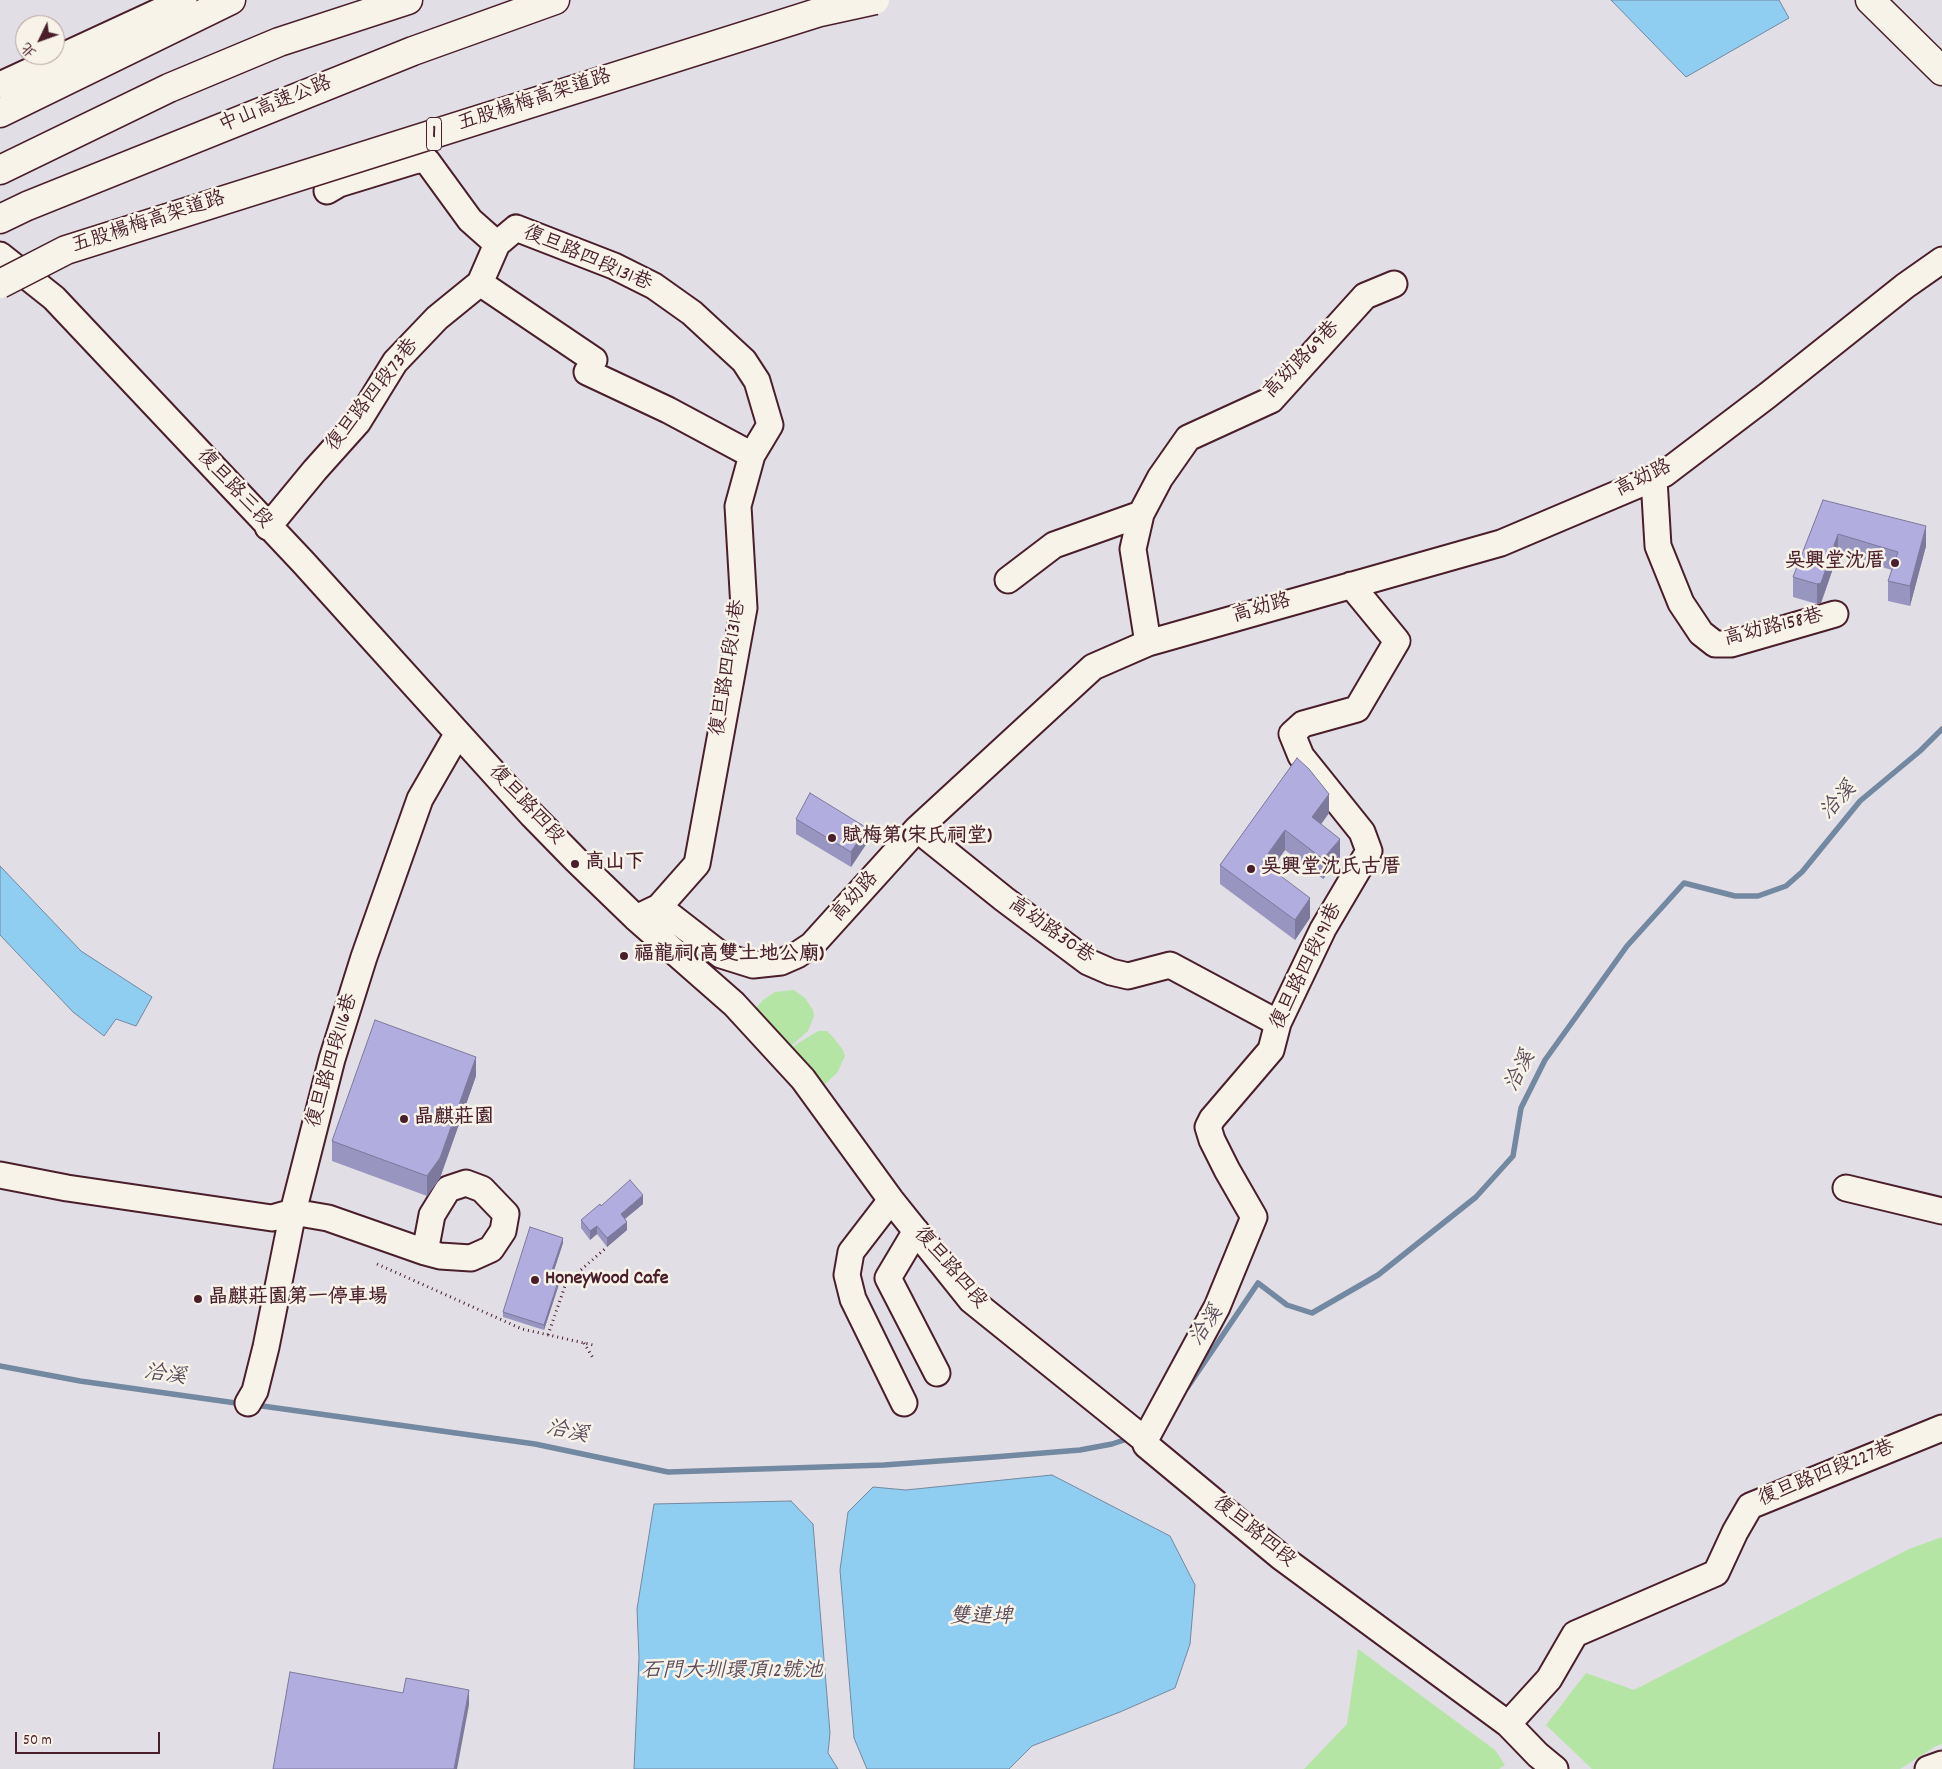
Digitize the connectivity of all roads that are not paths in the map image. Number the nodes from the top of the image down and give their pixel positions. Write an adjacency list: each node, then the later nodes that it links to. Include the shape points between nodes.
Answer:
1 (184, 0): 10 (street)
2 (231, 0): 11 (highway)
3 (352, 0): 8 (highway)
4 (408, 0): 8 (highway)
5 (555, 0): 14 (highway, 中山高速公路, via 413,51)
6 (875, 0): 19 (highway, 五股楊梅高架道路 / 1, bridge, via 820,12 66,250)
7 (1870, 0): 9 (highway)
8 (279, 42): 12 (highway, via 169,88)
9 (1942, 71)
10 (0, 85)
11 (0, 113)
12 (0, 170)
13 (327, 191): 15 (street, 復旦路四段131巷, via 339,184 422,159 436,172 470,220)
14 (0, 219)
15 (497, 244): 18 (street, 復旦路四段73巷); 21 (street, 復旦路四段131巷, via 516,228 614,266 654,286 692,313 744,361 757,381 770,425)
16 (0, 256): 24 (street, 復旦路三段, via 54,298)
17 (1942, 260): 22 (street, 高幼路)
18 (480, 283): 21 (street, via 591,366); 24 (street, 復旦路四段73巷, via 437,318 395,362 358,422)
19 (0, 284)
20 (1394, 284): 23 (street, 高幼路69巷, via 1366,296 1271,400 1188,438 1160,478)
21 (752, 455): 31 (street, 復旦路四段131巷, via 738,506 744,608 697,864)
22 (1654, 479): 26 (street, 高幼路, via 1501,543); 27 (street, 高幼路158巷, via 1658,546 1681,603 1700,633 1715,644 1731,644)
23 (1141, 514): 25 (street, via 1054,545); 28 (street, 高幼路69巷, via 1133,549)
24 (268, 527): 29 (street, 復旦路三段)
25 (1008, 580)
26 (1350, 585): 28 (street, 高幼路); 33 (street, 復旦路四段191巷, via 1397,642 1357,709 1303,724 1292,734 1300,756 1362,832 1369,851 1323,930)
27 (1835, 614)
28 (1148, 643): 30 (street, 高幼路, via 1093,667)
29 (458, 733): 32 (street, 復旦路四段, via 539,821); 38 (street, 復旦路四段116巷, via 420,799 364,957 332,1059)
30 (917, 830): 31 (street, 高幼路, via 812,945 781,962 753,965 721,955); 33 (street, 高幼路30巷, via 1088,962 1128,976 1170,964)
31 (659, 907): 32 (street)
32 (636, 918): 36 (street, 復旦路四段, via 734,1004 803,1079)
33 (1278, 1023): 45 (street, 復旦路四段191巷, via 1272,1050 1208,1127 1227,1170 1254,1217 1217,1307)
34 (0, 1175): 38 (street, via 272,1218)
35 (1846, 1188): 37 (street)
36 (891, 1200): 39 (street, 復旦路四段); 43 (street, via 851,1252 847,1275 853,1298)
37 (1942, 1211)
38 (294, 1212): 40 (street, via 328,1218); 42 (street, 復旦路四段116巷, via 266,1347 255,1391)
39 (916, 1231): 41 (street, via 888,1278); 45 (street, 復旦路四段, via 971,1300)
40 (425, 1252)
41 (937, 1373)
42 (248, 1402)
43 (904, 1403)
44 (1942, 1428): 46 (street, 復旦路四段227巷, via 1750,1506 1716,1573 1575,1634 1549,1679)
45 (1145, 1442): 46 (street, 復旦路四段, via 1280,1557)
46 (1508, 1724): 47 (street, 復旦路四段)
47 (1539, 1764)
48 (1942, 1764): 49 (street)
49 (1928, 1769)

